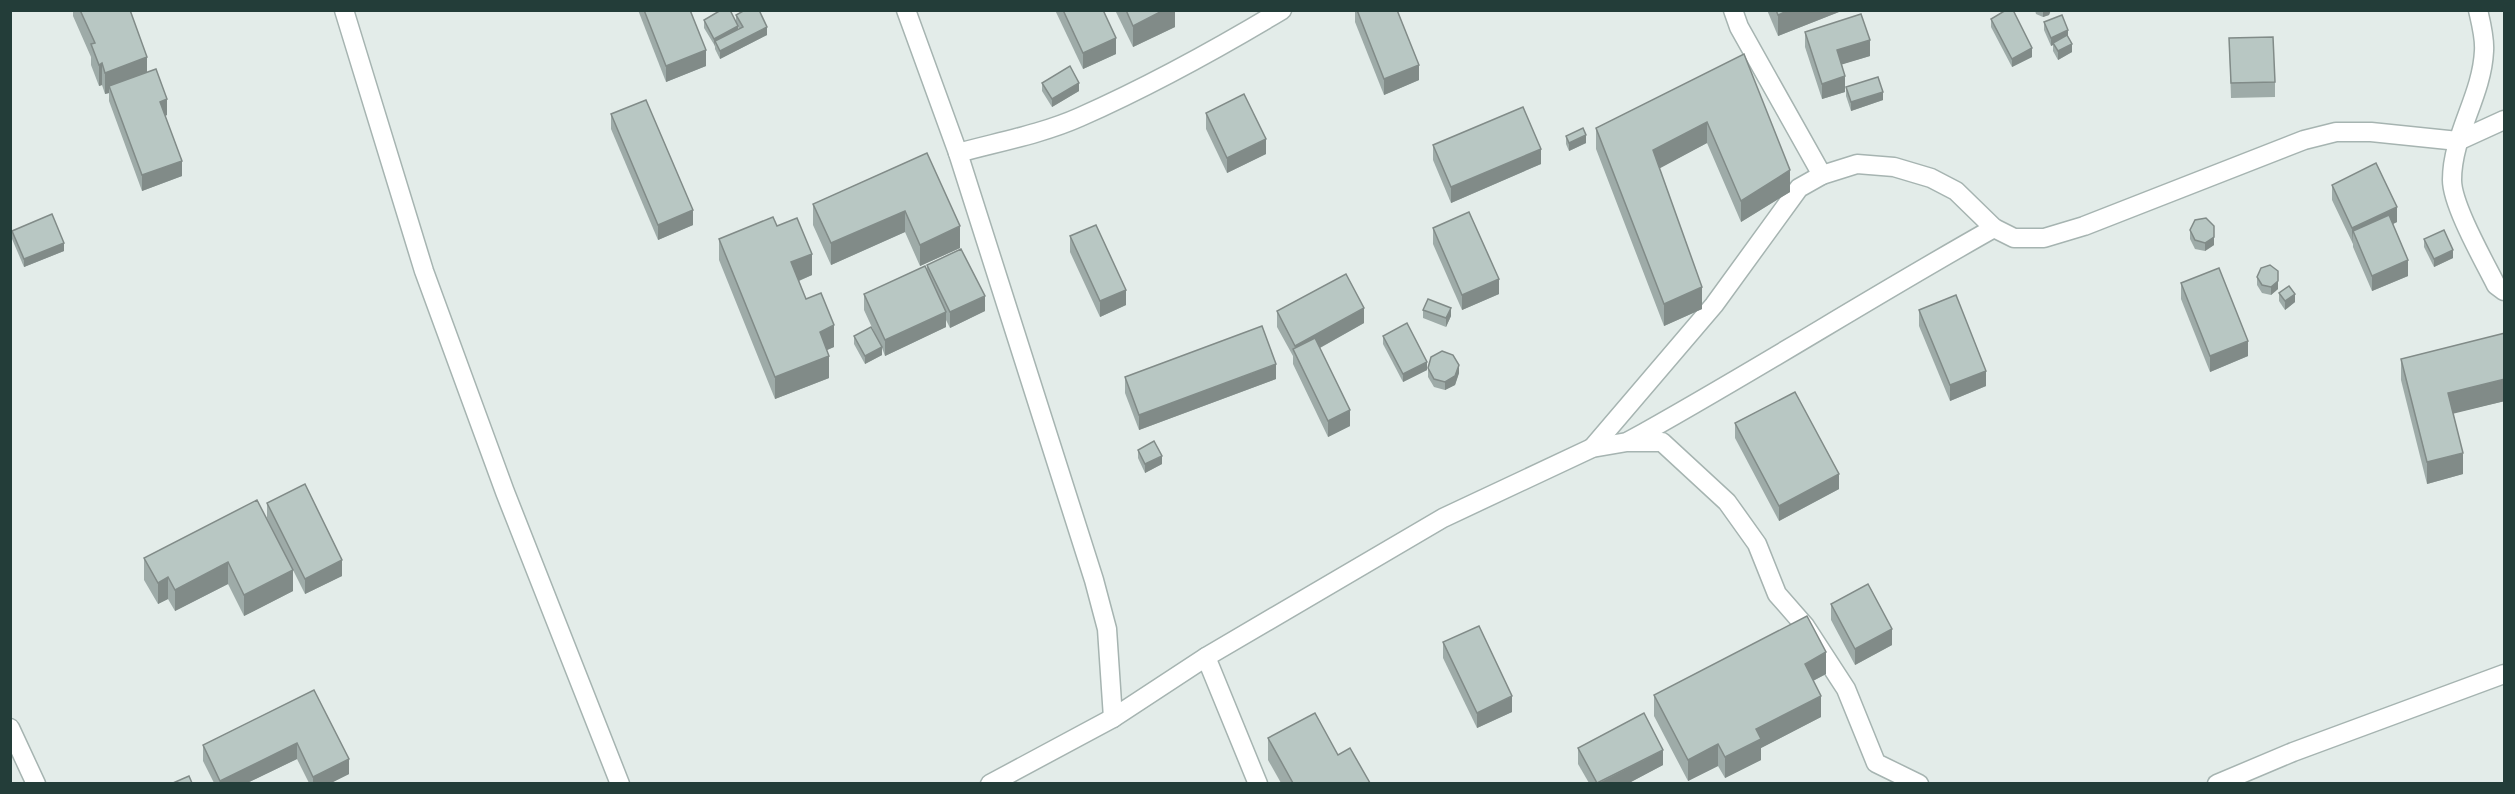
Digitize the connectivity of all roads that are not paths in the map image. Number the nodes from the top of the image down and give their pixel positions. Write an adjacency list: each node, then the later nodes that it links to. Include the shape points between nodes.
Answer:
1 (344, 10): 19 (street, via 424,271 505,492)
2 (906, 10): 8 (street)
3 (1282, 10): 8 (street, via 1211,53 1079,117)
4 (1733, 10): 9 (street)
5 (2478, 10): 7 (street, via 2484,50 2481,73)
6 (2505, 120): 7 (street)
7 (2458, 141): 10 (street, via 2336,132 2304,140 2044,238 2014,238); 11 (street, via 2452,181 2462,215 2496,285)
8 (958, 153): 16 (street, via 1094,580 1107,628)
9 (1822, 175): 10 (street, via 1857,164 1894,166 1930,177 1956,191); 13 (street, via 1799,188 1714,304)
10 (1994, 228): 12 (street)
11 (2505, 291)
12 (1627, 442): 13 (street); 22 (street, via 1662,442 1727,502 1757,544 1777,594 1805,626 1846,689 1876,763)
13 (1592, 448): 14 (street, via 1443,518)
14 (1206, 657): 16 (street); 21 (street)
15 (2505, 674): 23 (street)
16 (1113, 718): 20 (street)
17 (10, 728): 18 (street)
18 (36, 783)
19 (621, 783)
20 (990, 783)
21 (1258, 783)
22 (1919, 783)
23 (2217, 783)

